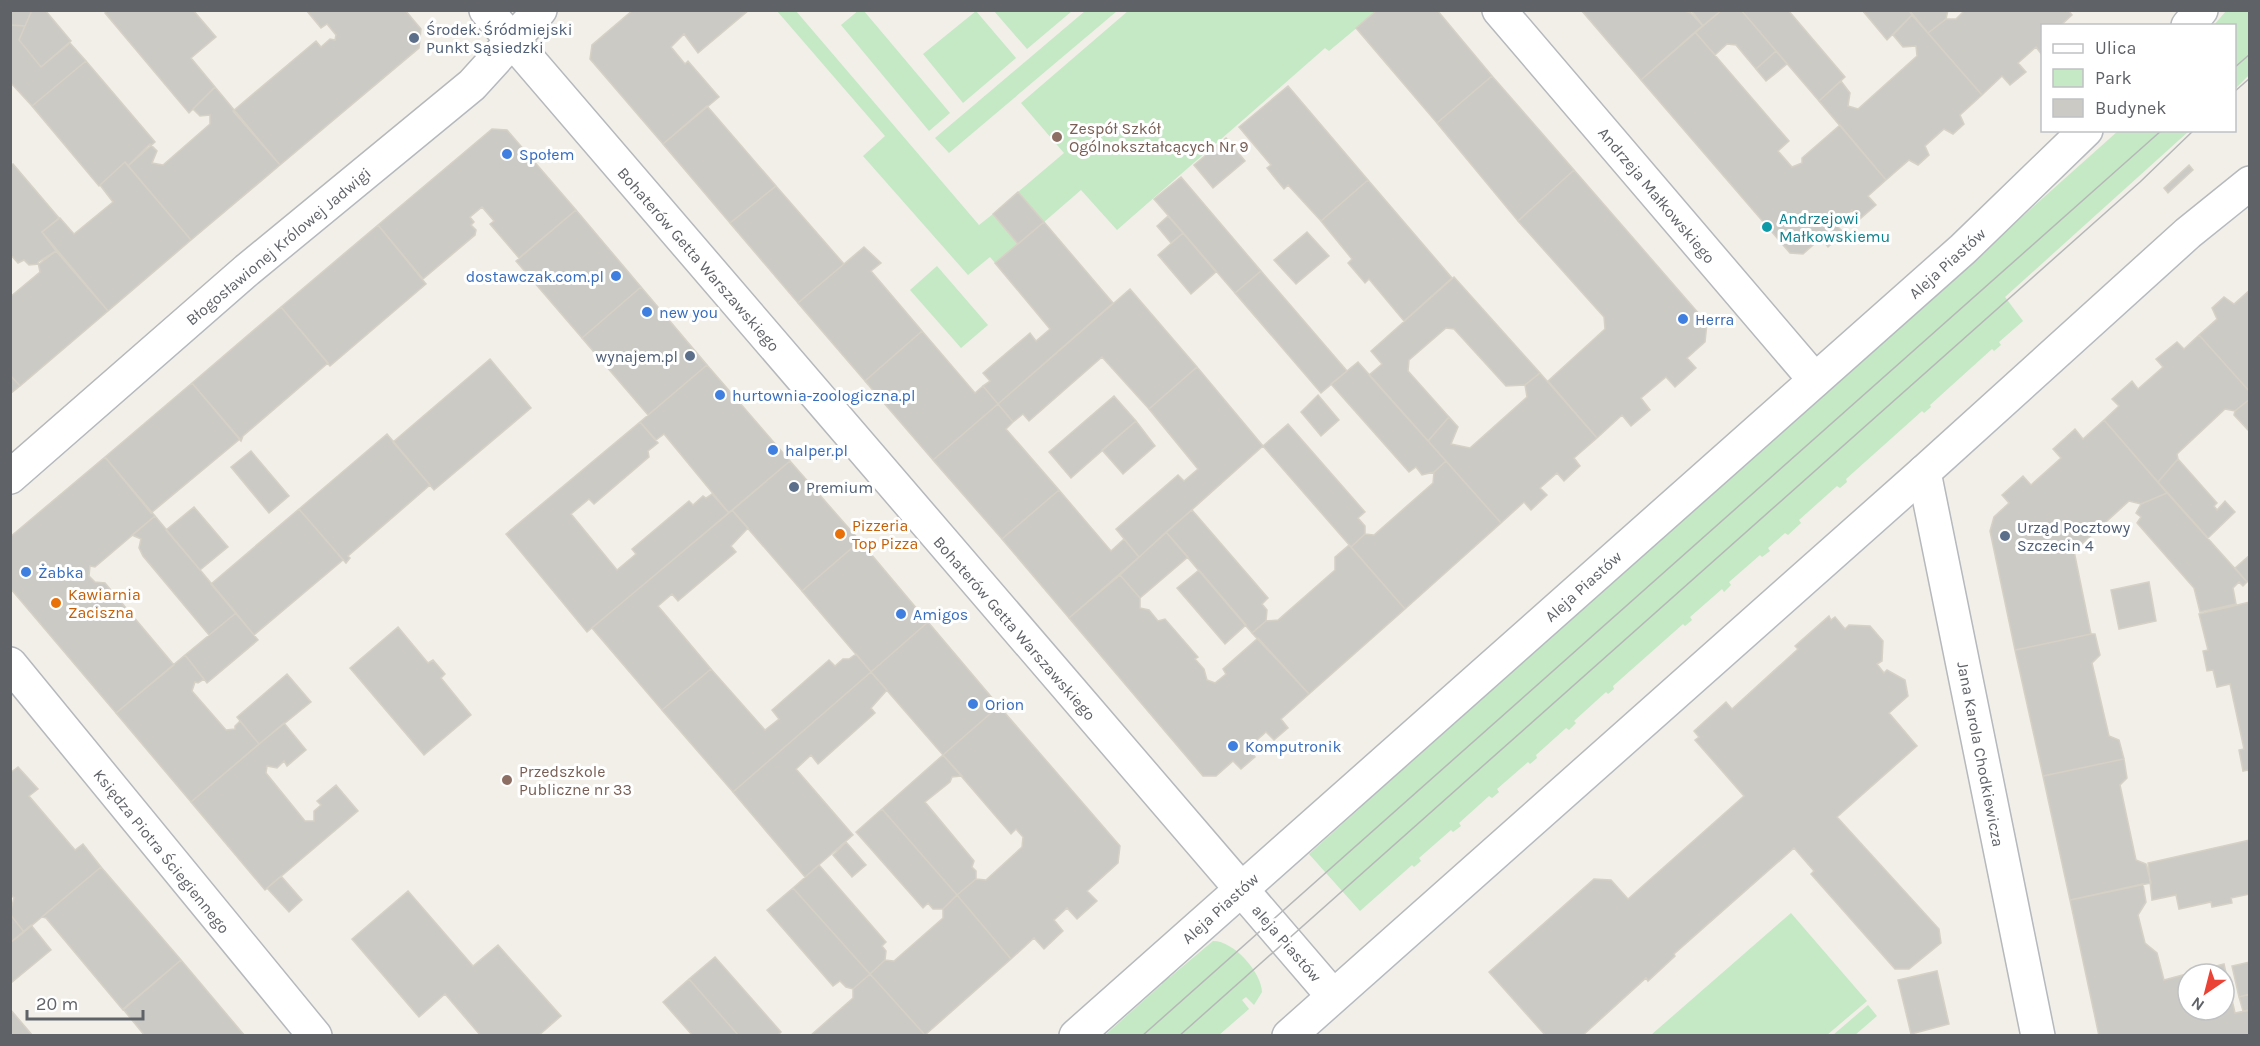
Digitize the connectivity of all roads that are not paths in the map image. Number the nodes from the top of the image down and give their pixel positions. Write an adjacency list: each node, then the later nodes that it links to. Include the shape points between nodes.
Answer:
1 (486, 10): 6 (street, Bohaterów Getta Warszawskiego)
2 (540, 10): 6 (street, Błogosławionej Królowej Jadwigi)
3 (1499, 10): 9 (street, Andrzeja Małkowskiego)
4 (2201, 10): 5 (street)
5 (2190, 24)
6 (513, 42): 11 (street, Błogosławionej Królowej Jadwigi, via 472,85 247,270); 13 (street, Bohaterów Getta Warszawskiego)
7 (2084, 132): 9 (street, Aleja Piastów, via 1971,242)
8 (2250, 183): 10 (street, Aleja Piastów, via 2188,233)
9 (1815, 380): 13 (street, Aleja Piastów)
10 (1924, 472): 14 (street, Aleja Piastów); 18 (street, Jana Karola Chodkiewicza)
11 (10, 477)
12 (10, 664): 15 (street, Księdza Piotra Ściegiennego)
13 (1240, 890): 14 (street, aleja Piastów); 16 (street, Aleja Piastów)
14 (1333, 996): 17 (street, Aleja Piastów)
15 (315, 1035)
16 (1076, 1035)
17 (1289, 1035)
18 (2038, 1035)

